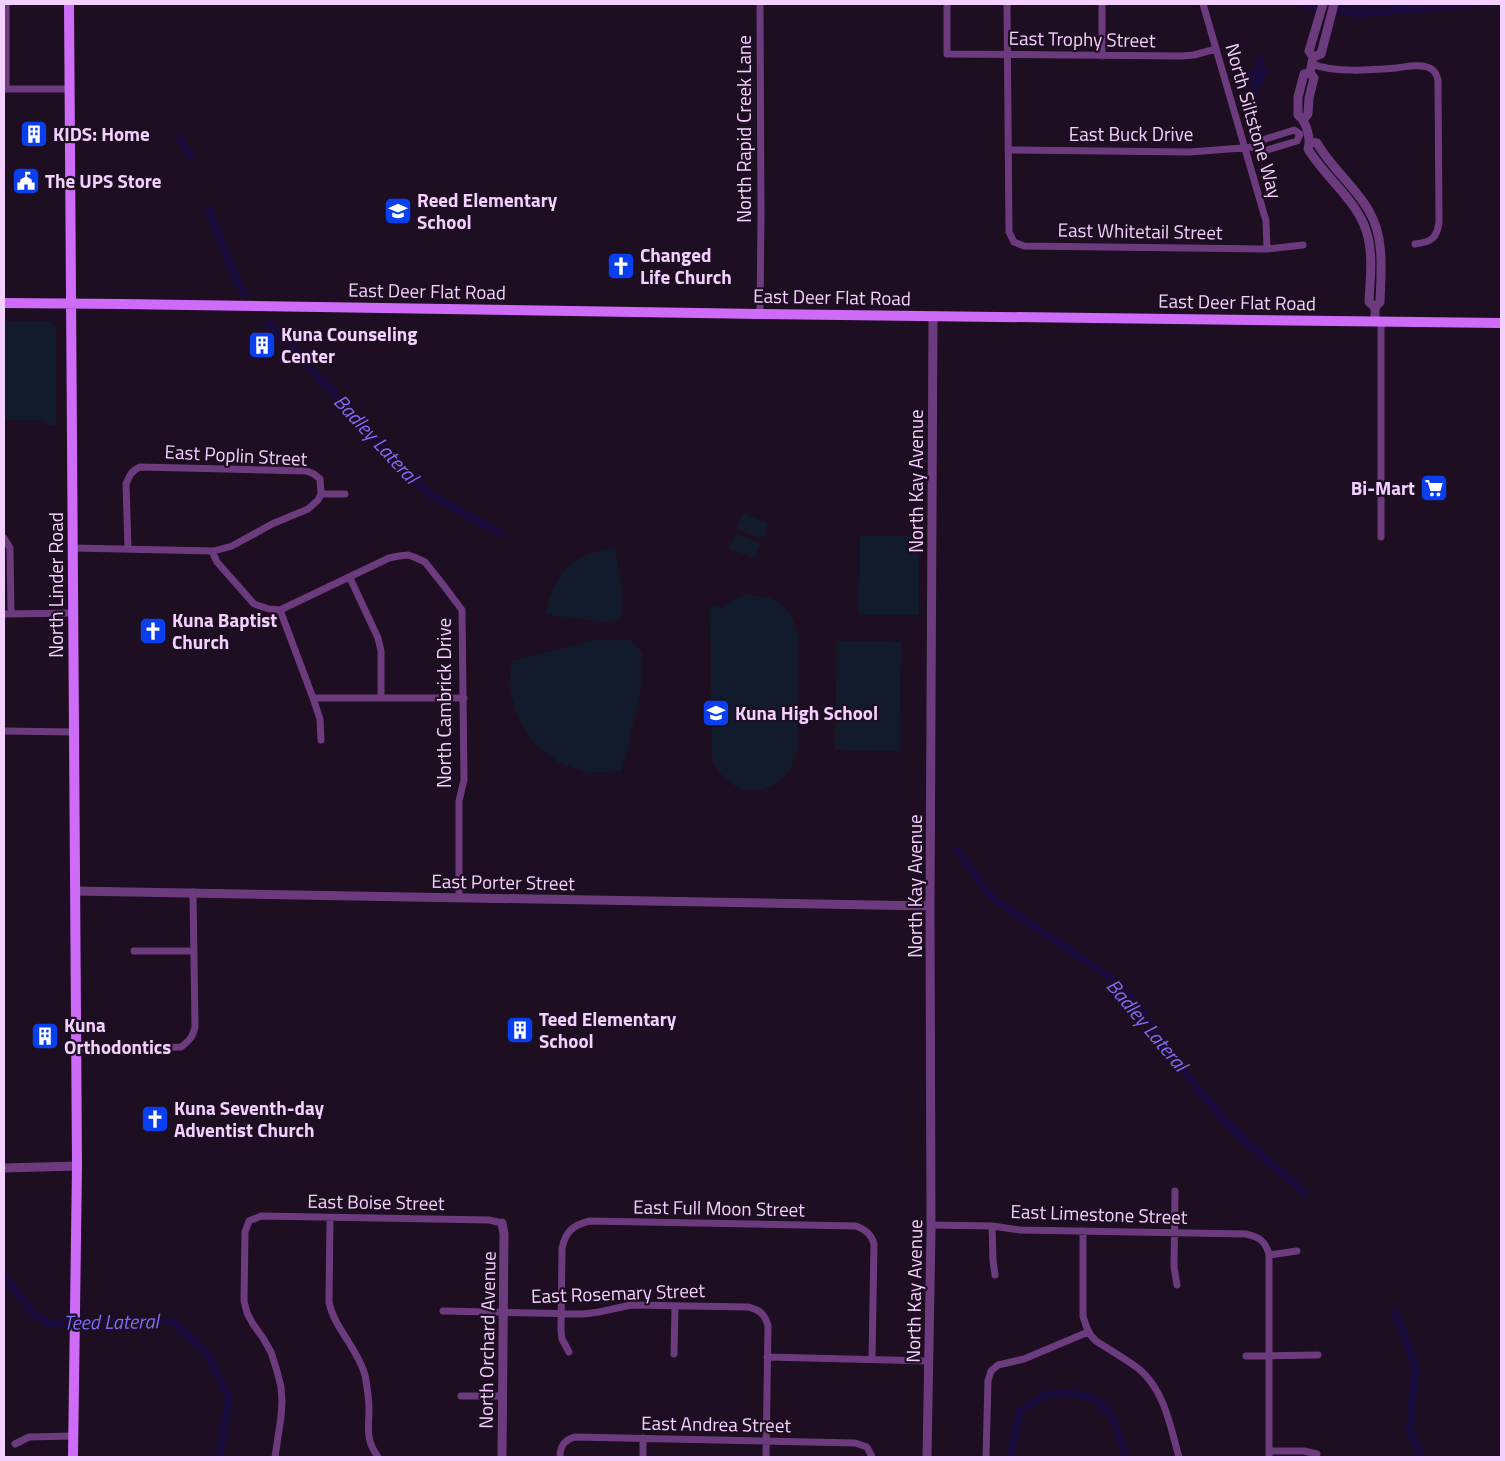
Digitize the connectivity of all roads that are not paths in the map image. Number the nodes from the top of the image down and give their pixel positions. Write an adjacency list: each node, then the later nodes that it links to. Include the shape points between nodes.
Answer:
1 (6, 4): 14 (street)
2 (69, 4): 15 (main road, North Linder Road)
3 (760, 4): 25 (street, North Rapid Creek Lane)
4 (947, 4): 11 (street, East Trophy Street, via 947,54)
5 (1007, 4): 11 (street)
6 (1102, 4): 12 (street)
7 (1203, 4): 10 (street, North Siltstone Way)
8 (1323, 4): 13 (street, via 1309,51)
9 (1334, 4): 13 (street, via 1321,54)
10 (1216, 49): 12 (street, East Trophy Street, via 1188,56); 18 (street, North Siltstone Way)
11 (1007, 54): 12 (street, East Trophy Street); 19 (street)
12 (1102, 56)
13 (1312, 65): 16 (street, via 1314,78 1308,114 1304,119); 20 (street, via 1334,70 1422,66 1434,70 1438,80 1439,222 1434,238 1427,243)
14 (5, 89): 15 (street)
15 (70, 89): 24 (main road, North Linder Road)
16 (1304, 133): 17 (street, East Buck Drive, via 1294,130 1256,142); 17 (street, East Buck Drive, via 1297,141 1260,152); 27 (street, via 1310,142 1317,144 1375,222 1381,256 1380,302 1375,306)
17 (1255, 147): 18 (street, East Buck Drive)
18 (1245, 148): 19 (street, East Buck Drive, via 1190,152); 22 (street, North Siltstone Way, via 1266,221)
19 (1008, 150): 22 (street, East Whitetail Street, via 1008,232 1014,242 1024,246)
20 (1416, 244)
21 (1303, 245): 22 (street, East Whitetail Street)
22 (1267, 248)
23 (4, 303): 24 (main road, East Deer Flat Road)
24 (71, 303): 25 (main road, East Deer Flat Road); 33 (main road, North Linder Road)
25 (760, 314): 26 (main road, East Deer Flat Road)
26 (933, 316): 27 (main road, East Deer Flat Road); 49 (street, North Kay Avenue)
27 (1378, 321): 28 (main road, East Deer Flat Road); 31 (street)
28 (1501, 323)
29 (321, 494): 30 (street); 34 (street, East Poplin Street, via 320,479 306,471 140,467 129,476 126,484); 35 (street, via 308,509 232,546)
30 (345, 494)
31 (1381, 536)
32 (4, 538): 39 (street, via 10,548)
33 (73, 548): 34 (street); 38 (main road, North Linder Road)
34 (128, 549): 35 (street)
35 (212, 551): 37 (street, via 217,562 254,604)
36 (350, 578): 37 (street); 41 (street, via 378,638); 42 (street, North Cambrick Drive, via 389,558 414,557 425,562 462,610)
37 (280, 610): 40 (street)
38 (74, 613): 39 (street); 44 (main road, North Linder Road)
39 (7, 614)
40 (313, 698): 41 (street); 45 (street, via 320,719)
41 (381, 698): 42 (street)
42 (464, 698): 48 (street, North Cambrick Drive)
43 (4, 731): 44 (street)
44 (74, 732): 46 (main road, North Linder Road)
45 (321, 740)
46 (75, 891): 47 (street, East Porter Street); 52 (main road, North Linder Road)
47 (193, 892): 48 (street, East Porter Street); 51 (street)
48 (459, 897): 49 (street, East Porter Street)
49 (930, 906): 58 (street, North Kay Avenue)
50 (134, 951): 51 (street)
51 (194, 951): 52 (street, via 195,1027 188,1042 181,1047)
52 (76, 1049): 53 (main road, North Linder Road)
53 (77, 1166): 54 (street); 81 (main road, North Linder Road)
54 (4, 1168)
55 (1175, 1192): 61 (street)
56 (330, 1218): 57 (street, East Boise Street, via 489,1220); 88 (street, East Boise Street, via 261,1216 250,1222 245,1232 244,1301 247,1313 270,1352 281,1387 281,1417); 89 (street, via 331,1311 357,1354 364,1373 368,1391 368,1434 371,1448)
57 (502, 1223): 68 (street, North Orchard Avenue)
58 (931, 1225): 59 (street, East Limestone Street); 78 (street, North Kay Avenue)
59 (992, 1226): 60 (street, East Limestone Street); 64 (street)
60 (1083, 1231): 61 (street, East Limestone Street); 70 (street, via 1083,1316)
61 (1175, 1233): 63 (street, East Limestone Street, via 1256,1236 1264,1242); 65 (street)
62 (1297, 1250): 63 (street)
63 (1269, 1255): 73 (street)
64 (995, 1275)
65 (1176, 1285)
66 (675, 1306): 69 (street, East Rosemary Street, via 631,1305 583,1314); 72 (street); 76 (street, East Rosemary Street, via 748,1307 762,1313 768,1326)
67 (443, 1311): 68 (street, East Rosemary Street)
68 (503, 1312): 69 (street, East Rosemary Street); 80 (street, North Orchard Avenue)
69 (560, 1313): 71 (street, via 562,1340); 77 (street, East Full Moon Street, via 562,1248 570,1230 579,1223 856,1226 868,1233 874,1244)
70 (1088, 1332): 96 (street, via 1024,1359 998,1365 991,1371); 97 (street, via 1150,1381 1164,1404)
71 (569, 1352)
72 (674, 1354)
73 (1270, 1355): 74 (street); 75 (street); 85 (street)
74 (1318, 1355)
75 (1246, 1356)
76 (768, 1357): 77 (street); 83 (street)
77 (872, 1358): 78 (street)
78 (930, 1360): 95 (street, North Kay Avenue)
79 (461, 1396): 80 (street)
80 (502, 1396): 90 (street, North Orchard Avenue)
81 (73, 1436): 84 (street, via 29,1437); 87 (main road, North Linder Road)
82 (643, 1438): 83 (street, East Andrea Street); 91 (street, East Andrea Street, via 575,1437 564,1442); 92 (street)
83 (766, 1441): 93 (street); 94 (street, East Andrea Street, via 856,1443 867,1447)
84 (15, 1444)
85 (1269, 1454): 86 (street, via 1304,1451)
86 (1317, 1454)
87 (73, 1457)
88 (275, 1457)
89 (378, 1457)
90 (502, 1457)
91 (560, 1457)
92 (643, 1457)
93 (766, 1457)
94 (872, 1457)
95 (927, 1457)
96 (986, 1457)
97 (1179, 1457)

